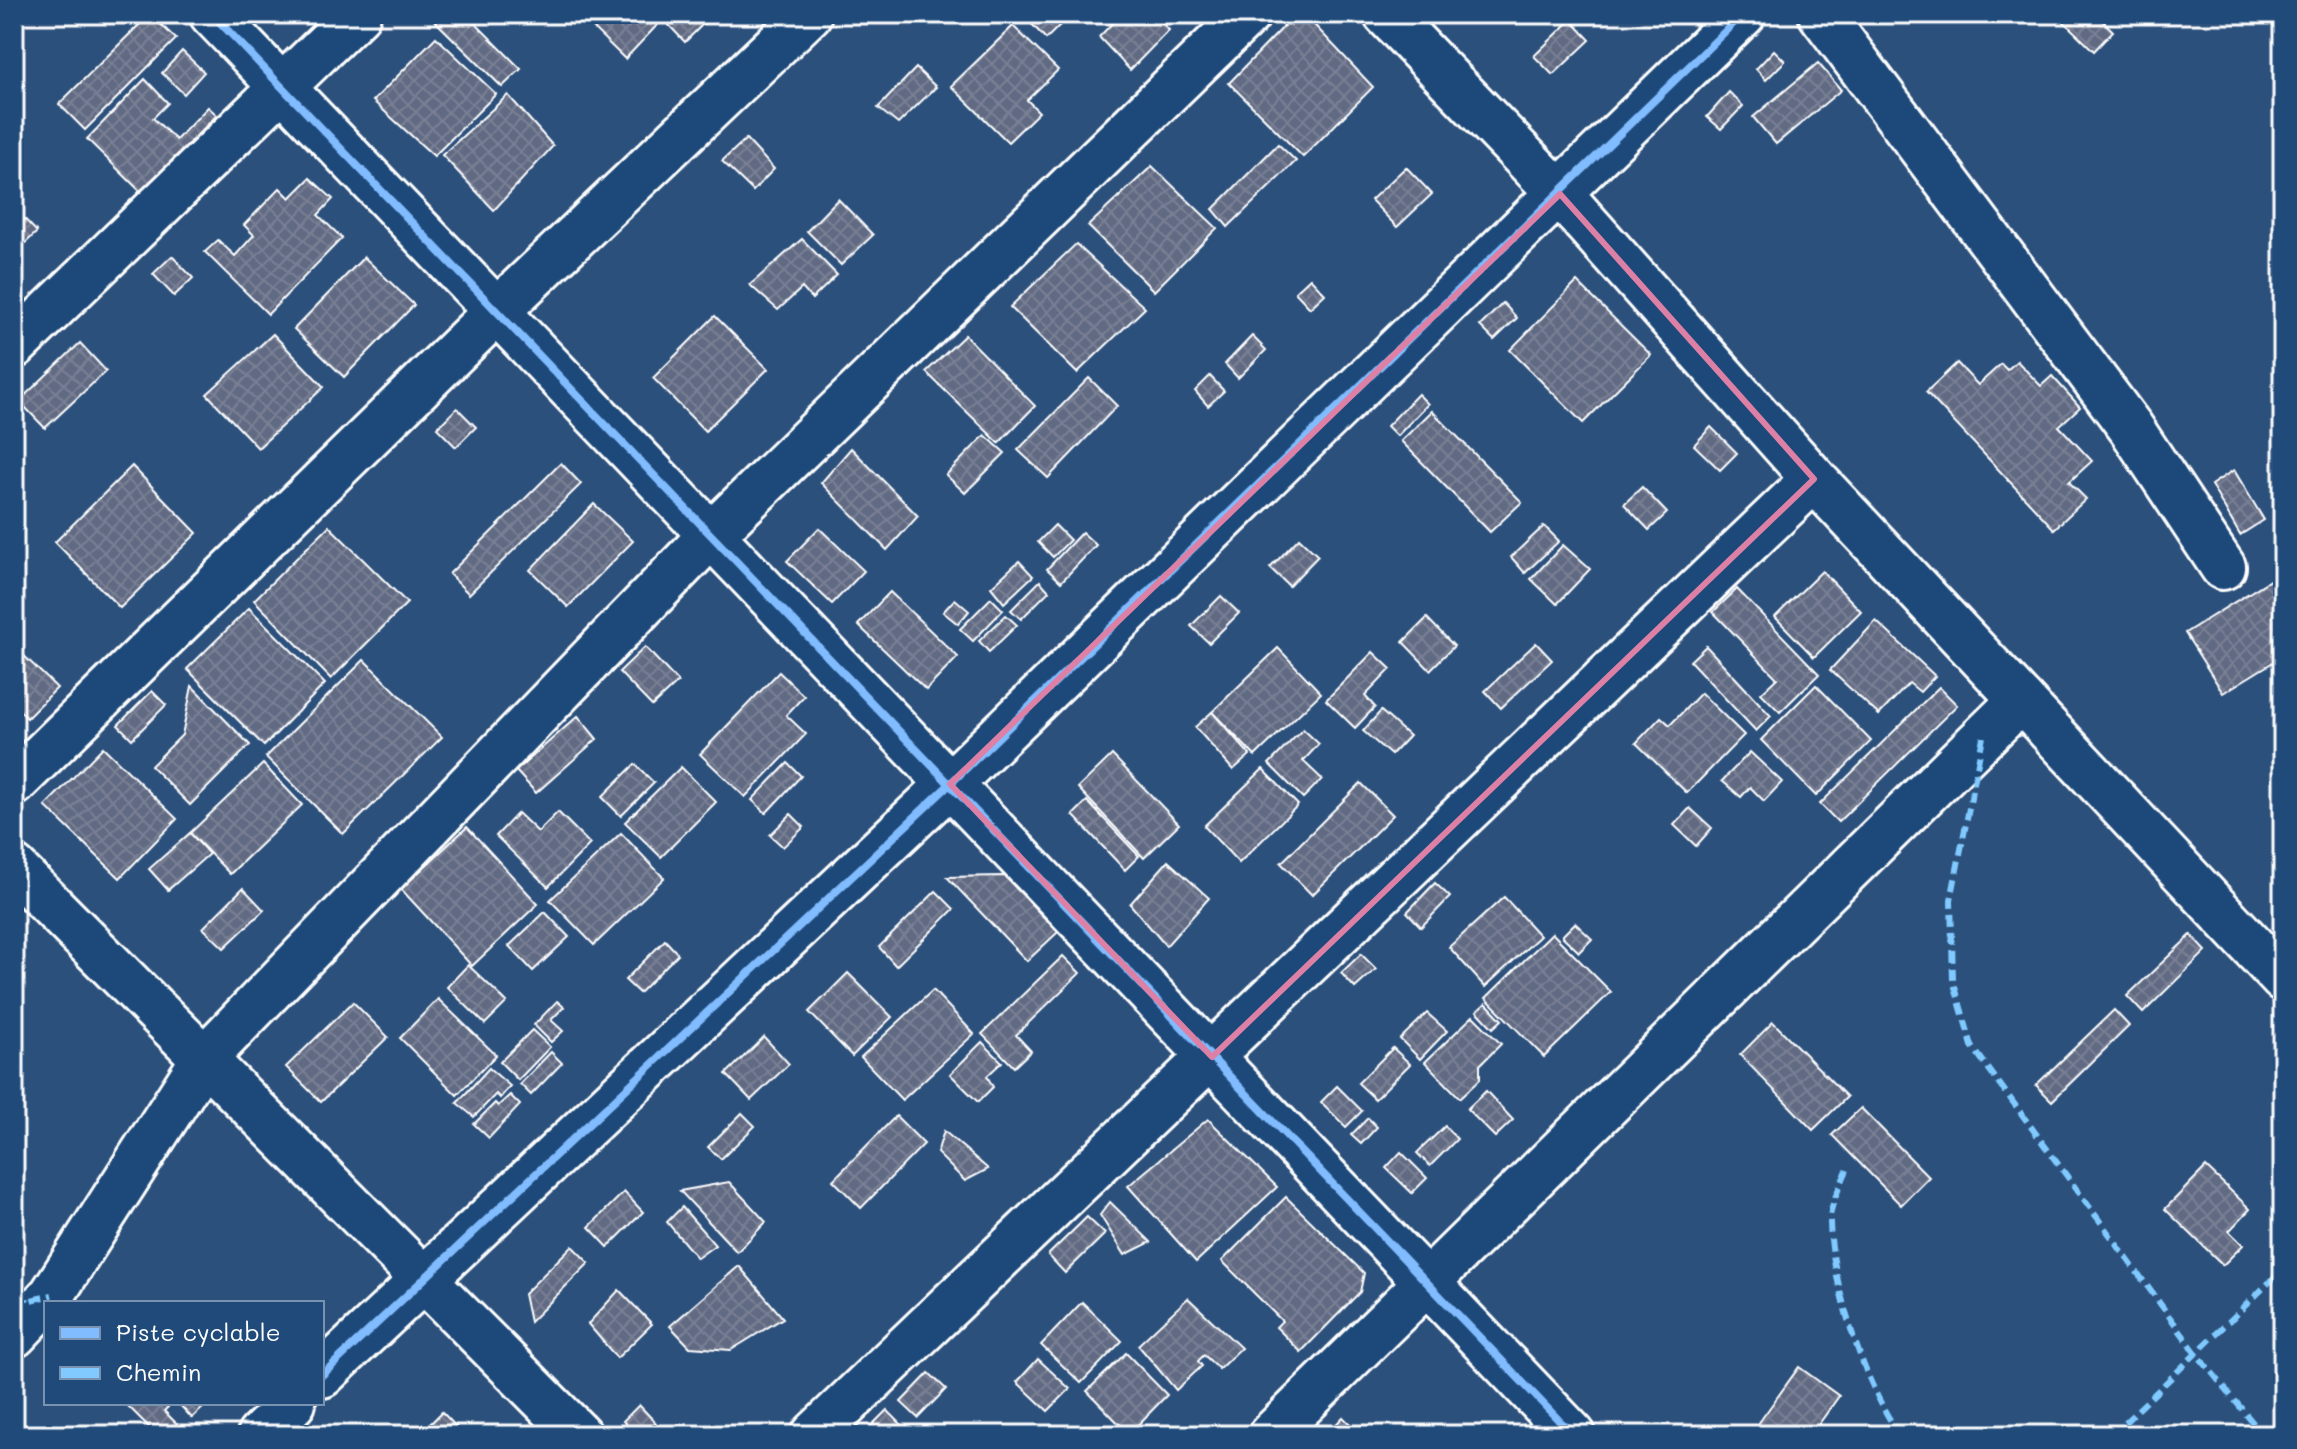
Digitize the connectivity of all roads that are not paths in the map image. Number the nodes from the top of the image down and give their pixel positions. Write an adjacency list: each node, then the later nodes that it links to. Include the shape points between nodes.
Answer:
1 (212, 14): 8 (street)
2 (358, 14): 8 (street)
3 (809, 14): 10 (street)
4 (1248, 14): 13 (street)
5 (1386, 14): 9 (street)
6 (1743, 14): 9 (street)
7 (1821, 14): 14 (street, via 2131,428)
8 (281, 87): 10 (street); 11 (street)
9 (1560, 194): 12 (street); 17 (street)
10 (497, 311): 13 (street); 16 (street)
11 (14, 346)
12 (1814, 479): 15 (street); 20 (street)
13 (711, 535): 17 (street); 21 (street)
14 (2223, 567)
15 (2021, 700): 19 (street); 23 (street)
16 (14, 783)
17 (950, 784): 20 (street); 22 (street)
18 (14, 868): 21 (street)
19 (2283, 979)
20 (1212, 1057): 23 (street); 31 (street)
21 (203, 1060): 22 (street); 24 (street)
22 (423, 1277): 27 (street); 30 (street)
23 (1427, 1282): 32 (street); 33 (street)
24 (46, 1301)
25 (44, 1303): 26 (street)
26 (14, 1335)
27 (324, 1373)
28 (291, 1405): 29 (street)
29 (260, 1435)
30 (579, 1435)
31 (814, 1435)
32 (1271, 1435)
33 (1573, 1435)

